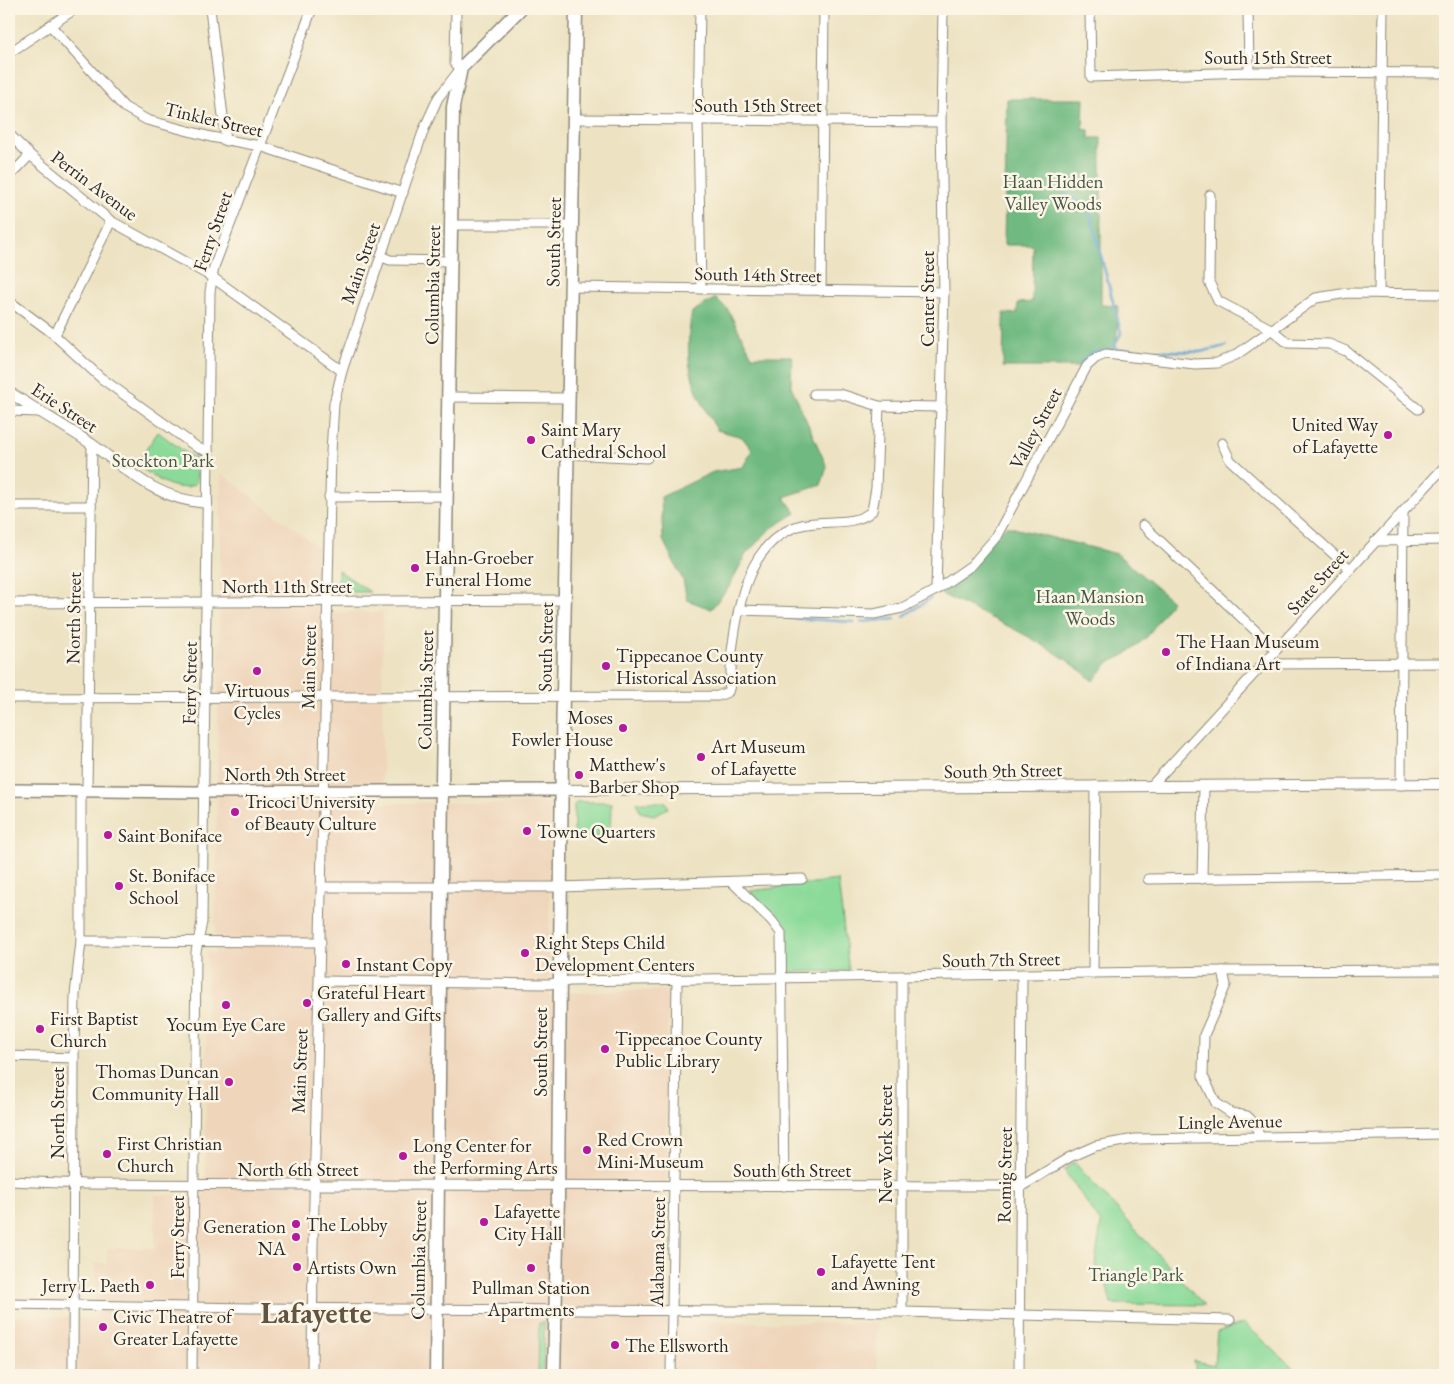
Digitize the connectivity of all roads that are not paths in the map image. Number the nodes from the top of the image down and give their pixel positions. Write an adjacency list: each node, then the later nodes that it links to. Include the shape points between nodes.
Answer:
1 (75, 9): 13 (street)
2 (210, 9): 26 (street)
3 (312, 9): 27 (street, Ferry Street)
4 (456, 9): 15 (street, Columbia Street, via 455,63)
5 (576, 9): 21 (main road, South Street)
6 (700, 9): 22 (street)
7 (824, 9): 23 (street)
8 (943, 9): 24 (street, Center Street)
9 (1090, 9): 16 (street, South 15th Street, via 1091,77)
10 (1248, 9): 16 (street)
11 (1383, 9): 17 (street)
12 (514, 10): 15 (main road, Main Street)
13 (50, 25): 14 (street); 26 (street, Tinkler Street, via 124,107 136,115)
14 (9, 53)
15 (461, 68): 19 (main road, Columbia Street); 20 (street, Main Street)
16 (1249, 72): 17 (street, South 15th Street)
17 (1382, 73): 18 (street, South 15th Street); 42 (street)
18 (1445, 73)
19 (453, 107): 20 (street, via 443,104); 33 (main road, Columbia Street)
20 (432, 111): 30 (street, Main Street)
21 (575, 119): 22 (street, South 15th Street); 34 (main road, South Street)
22 (698, 121): 23 (street, South 15th Street); 39 (street)
23 (822, 122): 24 (street, South 15th Street); 40 (street)
24 (941, 122): 41 (street, Center Street)
25 (9, 134): 28 (street, Perrin Avenue)
26 (226, 141): 27 (street, Tinkler Street)
27 (260, 146): 30 (street, Tinkler Street); 37 (street, Ferry Street)
28 (30, 155): 29 (street); 32 (street, Perrin Avenue)
29 (9, 177)
30 (403, 193): 35 (street, Main Street)
31 (1210, 195): 45 (street, via 1209,282 1218,301)
32 (111, 221): 37 (street, Perrin Avenue); 46 (street)
33 (452, 225): 34 (street); 36 (main road, Columbia Street)
34 (572, 226): 38 (main road, South Street)
35 (382, 257): 36 (street, via 390,260); 47 (street, Main Street)
36 (452, 261): 50 (main road, Columbia Street)
37 (212, 277): 47 (street, Perrin Avenue); 59 (street, Ferry Street)
38 (571, 287): 39 (street, South 14th Street); 51 (main road, South Street)
39 (701, 289): 40 (street, South 14th Street)
40 (821, 291): 41 (street, South 14th Street)
41 (944, 292): 53 (street, Center Street)
42 (1380, 293): 43 (street); 45 (street, Valley Street, via 1348,292 1316,298)
43 (1445, 294)
44 (9, 301): 46 (street)
45 (1271, 329): 54 (street, via 1288,343 1328,344 1346,351); 74 (street, Valley Street, via 1236,355 1217,363 1196,364 1106,354 1096,358 1087,366 996,537 972,565)
46 (55, 335): 59 (street, via 101,378 198,448)
47 (342, 371): 64 (street, Main Street, via 334,404)
48 (9, 392): 56 (street, Erie Street)
49 (814, 394): 52 (street, via 840,394)
50 (449, 397): 51 (street); 63 (main road, Columbia Street)
51 (569, 398): 60 (main road, South Street)
52 (879, 406): 53 (street); 81 (street, via 876,494 872,511 859,519 798,526 777,537 764,549 748,578)
53 (942, 407): 74 (street, Center Street)
54 (1418, 409)
55 (9, 411): 56 (street)
56 (40, 412): 58 (street, Erie Street)
57 (1222, 443): 73 (street, via 1230,460)
58 (92, 445): 65 (street, Erie Street, via 150,487 176,497); 67 (street, North Street)
59 (208, 451): 65 (street, Ferry Street)
60 (568, 454): 61 (street); 75 (main road, South Street)
61 (647, 458)
62 (1445, 466): 68 (street, State Street)
63 (447, 496): 64 (street); 79 (main road, Columbia Street)
64 (330, 498): 78 (street, Main Street)
65 (207, 503): 77 (street, Ferry Street)
66 (9, 506): 67 (street)
67 (91, 506): 76 (street, North Street)
68 (1403, 513): 70 (street); 72 (street, State Street)
69 (1143, 525): 82 (street)
70 (1402, 540): 71 (street); 72 (street); 85 (street)
71 (1445, 540)
72 (1375, 541): 73 (street, State Street)
73 (1350, 569): 82 (street, State Street)
74 (936, 590): 81 (street, Valley Street, via 902,608 874,614)
75 (565, 600): 79 (street, North 11th Street); 90 (main road, South Street)
76 (89, 602): 77 (street, North 11th Street); 80 (street, North 11th Street); 88 (street, North Street)
77 (206, 602): 78 (street, North 11th Street); 89 (street, Ferry Street)
78 (328, 602): 79 (street, North 11th Street); 86 (street, Main Street)
79 (445, 602): 87 (main road, Columbia Street)
80 (9, 603)
81 (740, 610): 90 (street, via 728,692 718,696)
82 (1276, 650): 84 (street, State Street)
83 (1445, 663): 85 (street)
84 (1264, 664): 85 (street); 93 (street, State Street)
85 (1402, 664): 94 (street)
86 (326, 696): 87 (street); 89 (street); 100 (street, Main Street)
87 (444, 696): 90 (street); 102 (main road, Columbia Street)
88 (87, 697): 89 (street); 91 (street); 99 (street, North Street)
89 (206, 697): 101 (street, Ferry Street)
90 (563, 697): 98 (main road, South Street)
91 (9, 698)
92 (1445, 784): 94 (street, South 9th Street)
93 (1152, 785): 95 (street, South 9th Street); 96 (street, South 9th Street)
94 (1401, 785): 96 (street, South 9th Street)
95 (1095, 786): 98 (street, South 9th Street); 116 (street)
96 (1204, 786): 106 (street)
97 (9, 790): 99 (main road, North 9th Street)
98 (561, 790): 102 (main road, North 9th Street); 109 (main road, South Street)
99 (84, 791): 101 (main road, North 9th Street); 111 (street, North Street)
100 (324, 791): 101 (main road, North 9th Street); 102 (main road, North 9th Street); 108 (street, Main Street)
101 (204, 792): 112 (street, Ferry Street)
102 (442, 792): 110 (main road, Columbia Street)
103 (1445, 875): 106 (street)
104 (802, 879): 107 (street)
105 (1148, 879): 106 (street)
106 (1202, 879)
107 (732, 882): 109 (street); 119 (street, via 781,933)
108 (322, 887): 110 (street); 113 (street, Main Street)
109 (560, 887): 110 (street); 123 (main road, South Street)
110 (441, 888): 122 (main road, Columbia Street)
111 (80, 941): 112 (street); 125 (street, North Street)
112 (199, 942): 113 (street); 130 (street, Ferry Street, via 196,952)
113 (321, 942): 121 (street, Main Street)
114 (1445, 970): 115 (street, South 7th Street)
115 (1223, 971): 116 (street, South 7th Street); 127 (street, via 1226,985 1204,1035 1203,1076 1216,1103 1231,1113 1247,1116 1256,1125)
116 (1093, 973): 117 (street, South 7th Street)
117 (1022, 976): 118 (street, South 7th Street); 132 (street, Romig Street)
118 (902, 977): 119 (street, South 7th Street); 137 (street, New York Street)
119 (783, 978): 120 (street, South 7th Street); 136 (street)
120 (677, 980): 123 (street, South 7th Street); 135 (street, Alabama Street)
121 (320, 981): 122 (street, South 7th Street); 133 (street, Main Street)
122 (439, 982): 123 (street, South 7th Street); 134 (main road, Columbia Street)
123 (558, 983): 131 (main road, South Street)
124 (9, 1056): 125 (street)
125 (74, 1058): 129 (street, North Street)
126 (1445, 1134): 127 (street, Lingle Avenue)
127 (1259, 1136): 132 (street, Lingle Avenue, via 1135,1139 1095,1146)
128 (9, 1181): 129 (street, North 6th Street)
129 (73, 1183): 130 (street, North 6th Street); 139 (street, North Street)
130 (194, 1184): 133 (street, North 6th Street); 140 (street, Ferry Street)
131 (558, 1185): 134 (street, North 6th Street); 135 (street, South 6th Street); 143 (main road, South Street)
132 (1024, 1185): 137 (street, South 6th Street); 146 (street, Romig Street)
133 (314, 1186): 134 (street, North 6th Street); 141 (street, Main Street)
134 (438, 1186): 142 (main road, Columbia Street)
135 (674, 1186): 136 (street, South 6th Street); 144 (street, Alabama Street)
136 (784, 1186): 137 (street, South 6th Street)
137 (901, 1187): 145 (street, New York Street)
138 (9, 1304): 139 (street)
139 (73, 1305): 140 (street); 148 (street, North Street)
140 (193, 1308): 141 (street); 149 (street, Ferry Street)
141 (312, 1309): 142 (street); 150 (street, Main Street)
142 (437, 1309): 143 (street); 151 (main road, Columbia Street)
143 (554, 1310): 144 (street); 152 (main road, South Street)
144 (672, 1310): 145 (street); 153 (street, Alabama Street)
145 (902, 1312): 146 (street)
146 (1019, 1315): 147 (street); 154 (street, Romig Street)
147 (1230, 1320)
148 (73, 1375)
149 (192, 1375)
150 (312, 1375)
151 (436, 1375)
152 (554, 1375)
153 (671, 1375)
154 (1019, 1375)

